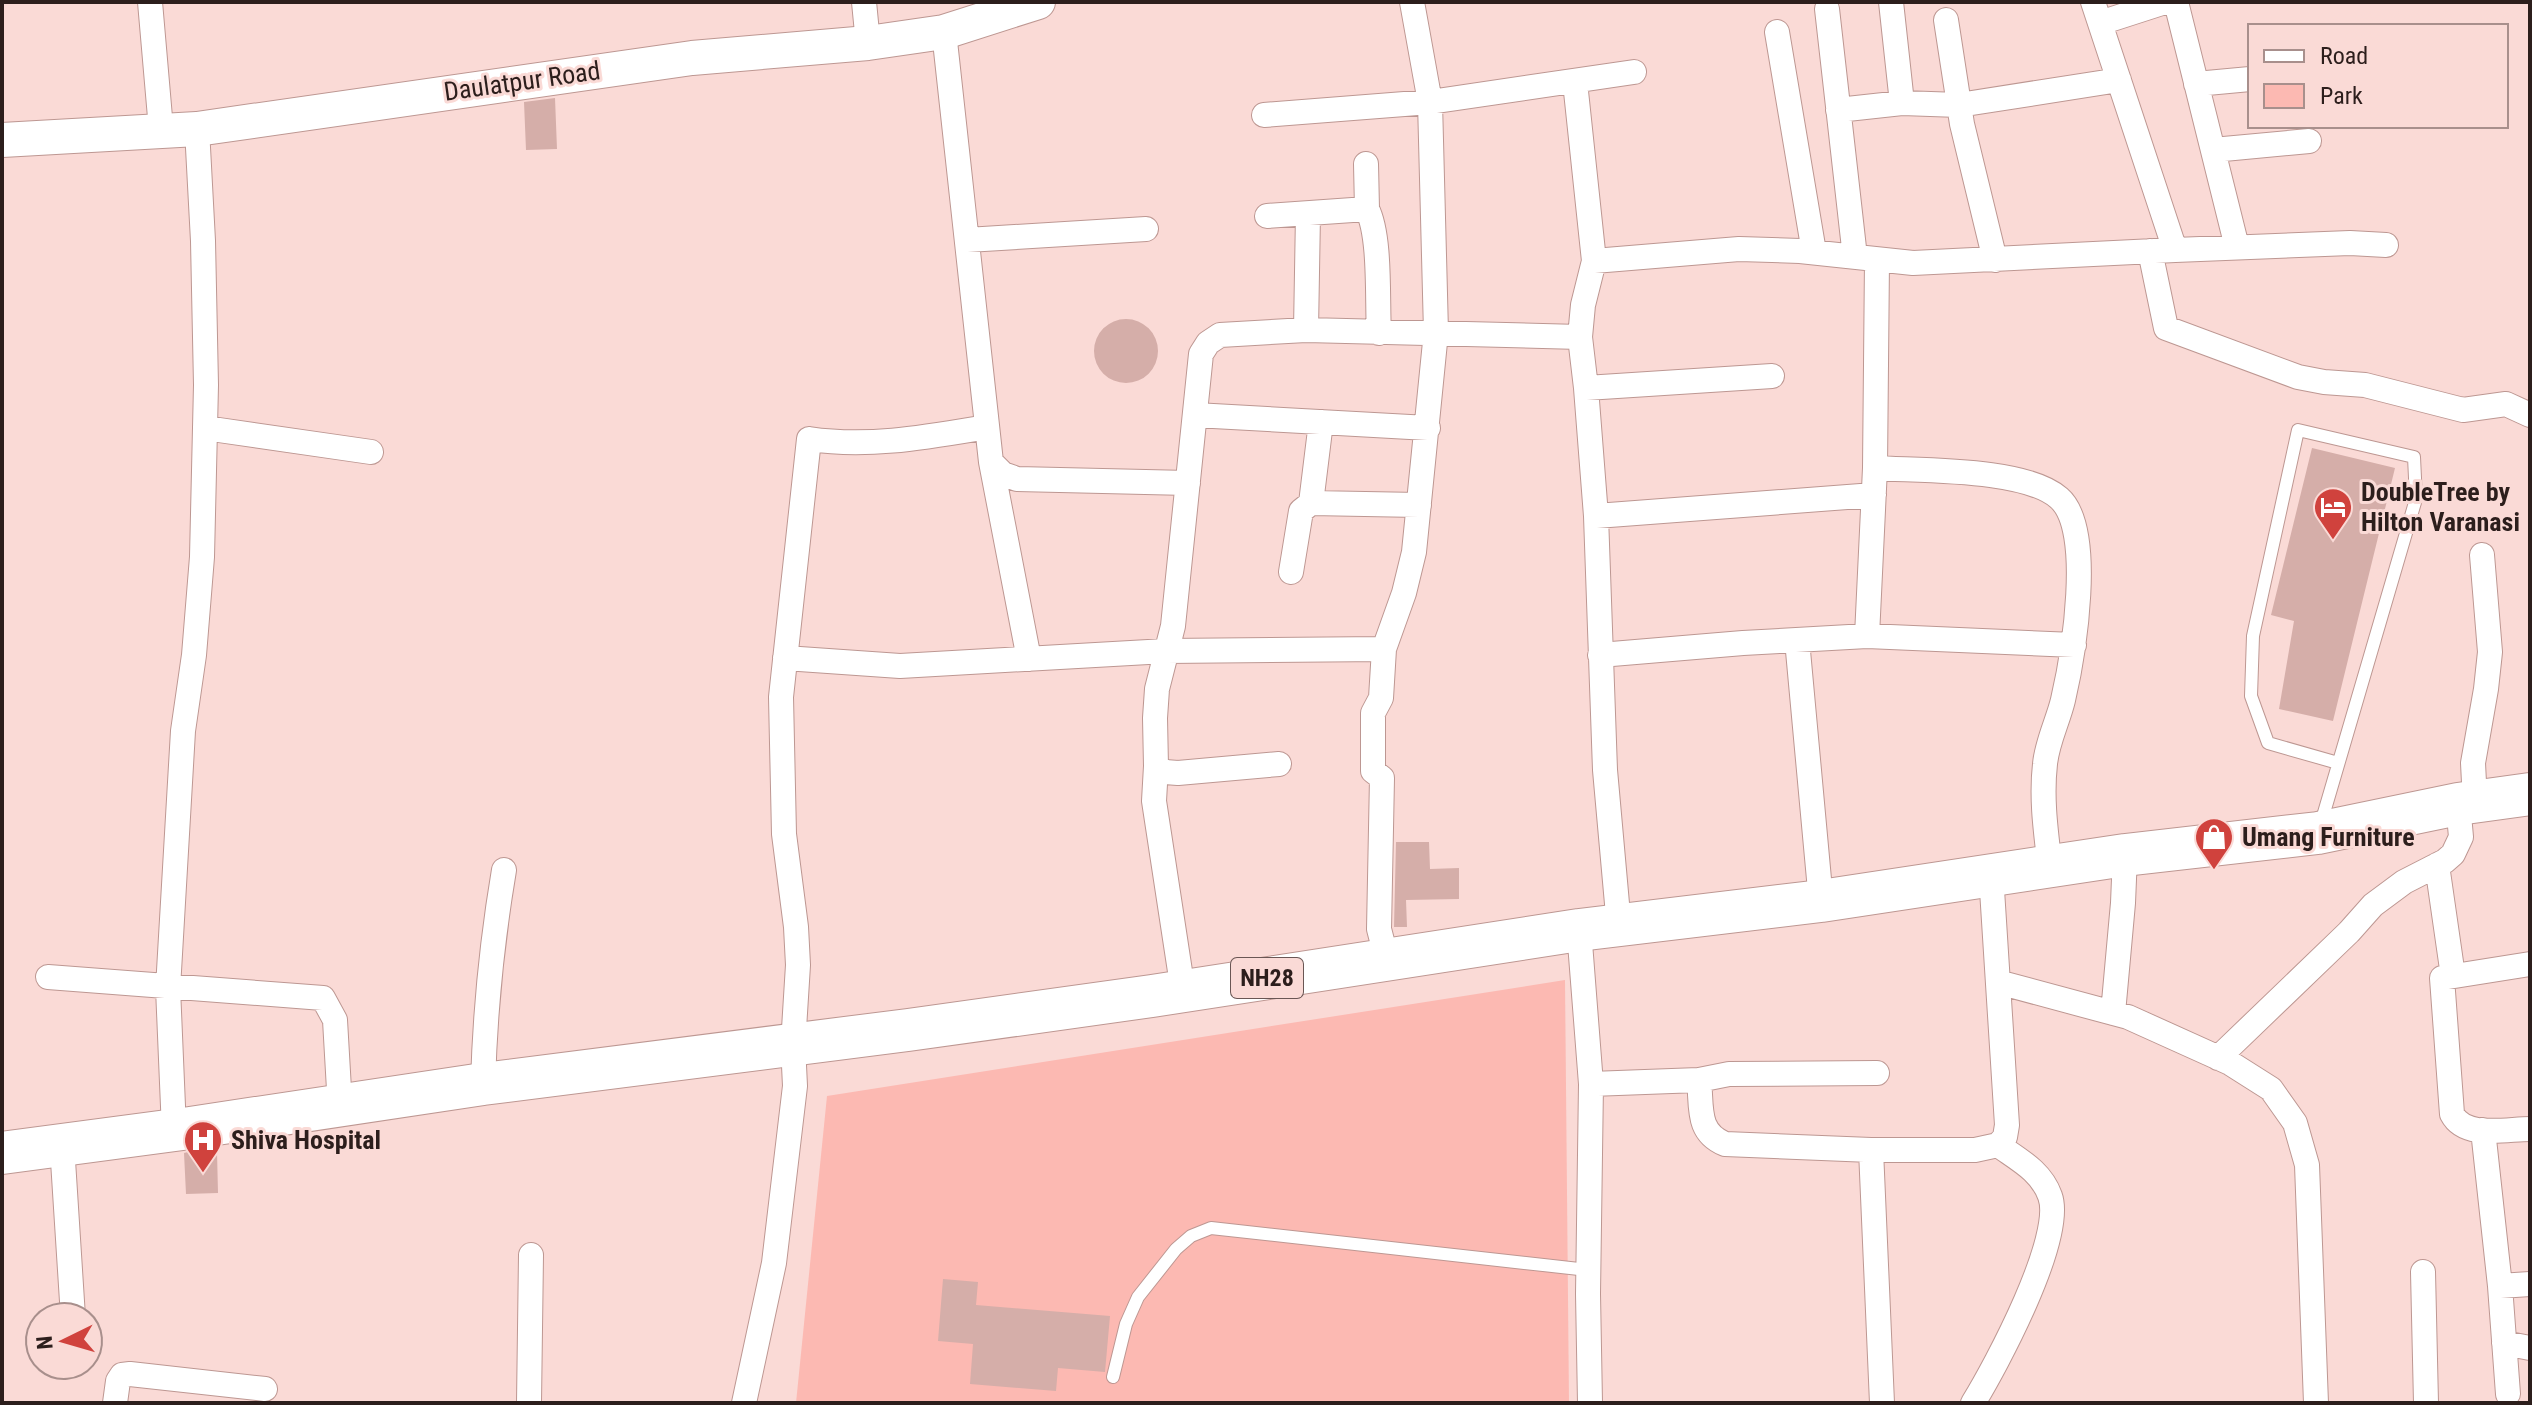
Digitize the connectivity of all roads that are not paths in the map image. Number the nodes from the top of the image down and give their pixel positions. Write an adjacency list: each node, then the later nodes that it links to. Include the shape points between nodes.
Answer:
1 (150, 2): 24 (street)
2 (864, 2): 13 (street)
3 (1038, 2): 11 (street, Daulatpur Road)
4 (1412, 2): 19 (street)
5 (1891, 2): 20 (street)
6 (2165, 2): 9 (street)
7 (2176, 2): 18 (street)
8 (1827, 9): 22 (street)
9 (2096, 13): 16 (street)
10 (1946, 20): 21 (street)
11 (944, 32): 13 (street, Daulatpur Road); 34 (street)
12 (1777, 32): 39 (street)
13 (868, 43): 25 (street, Daulatpur Road, via 692,58)
14 (1634, 72): 17 (street)
15 (2248, 79): 18 (street)
16 (2119, 80): 21 (street); 37 (street)
17 (1575, 82): 19 (street); 42 (street)
18 (2196, 84): 28 (street)
19 (1430, 102): 23 (street); 44 (street)
20 (1902, 103): 21 (street); 22 (street)
21 (1959, 105): 41 (street)
22 (1838, 110): 40 (street)
23 (1264, 115)
24 (161, 129): 25 (street, Daulatpur Road); 26 (street, Daulatpur Road)
25 (197, 129): 53 (street)
26 (2, 140)
27 (2309, 141): 28 (street)
28 (2213, 150): 36 (street)
29 (1366, 164): 30 (street)
30 (1367, 209): 31 (street); 45 (street, via 1373,228)
31 (1308, 214): 32 (street); 43 (street)
32 (1267, 216)
33 (1146, 229): 34 (street)
34 (967, 240): 52 (street)
35 (2386, 245): 36 (street)
36 (2237, 247): 37 (street)
37 (2175, 250): 38 (street)
38 (2150, 251): 41 (street); 50 (street, via 2166,328 2298,377 2365,385 2463,410 2506,404)
39 (1814, 252): 40 (street); 42 (street, via 1739,249)
40 (1866, 259): 41 (street); 57 (street)
41 (1995, 260)
42 (1594, 261): 46 (street)
43 (1306, 330): 45 (street); 49 (street, via 1220,335 1208,343 1201,354)
44 (1436, 332): 45 (street); 46 (street); 54 (street)
45 (1379, 333)
46 (1580, 337): 48 (street)
47 (1772, 376): 48 (street)
48 (1586, 388): 62 (street)
49 (1195, 415): 51 (street); 58 (street)
50 (2530, 415)
51 (1321, 422): 54 (street); 60 (street)
52 (987, 427): 56 (street); 71 (street, via 883,442 809,439)
53 (205, 428): 55 (street); 91 (street, via 202,557 183,731)
54 (1428, 428): 61 (street)
55 (371, 452)
56 (991, 462): 58 (street, via 1017,479); 72 (street)
57 (1875, 468): 59 (street); 67 (street, via 1993,475 2040,487 2061,500 2079,539)
58 (1188, 483): 69 (street)
59 (1874, 495): 62 (street); 65 (street)
60 (1311, 503): 61 (street); 64 (street, via 1301,511)
61 (1419, 505): 68 (street, via 1414,552)
62 (1596, 516): 70 (street)
63 (2482, 555): 77 (street, via 2490,652)
64 (1291, 572)
65 (1867, 636): 66 (street); 67 (street)
66 (1797, 640): 70 (street); 84 (street)
67 (2074, 645): 81 (street, via 2045,759 2042,790)
68 (1384, 649): 69 (street); 86 (street, via 1381,698 1373,713 1373,771 1382,778 1379,929)
69 (1166, 651): 72 (street); 75 (street, via 1157,689)
70 (1600, 655): 85 (street, via 1605,770)
71 (785, 658): 72 (street, via 900,666); 94 (street, via 784,834 798,965)
72 (1029, 659)
73 (2338, 763): 73 (lane, via 2416,499 2414,457 2298,430 2253,636 2251,696 2268,743); 78 (lane)
74 (1279, 764): 75 (street, via 1178,773)
75 (1156, 766): 92 (street, via 1154,801)
76 (2530, 794): 77 (highway, NH28)
77 (2466, 803): 78 (highway, NH28); 80 (street, via 2461,837 2453,854)
78 (2318, 833): 79 (highway, NH28)
79 (2125, 855): 81 (highway, NH28); 93 (street)
80 (2437, 865): 88 (street); 95 (street, via 2373,905)
81 (2050, 867): 83 (highway, NH28)
82 (504, 870): 98 (street, via 489,964)
83 (1991, 874): 84 (highway, NH28); 90 (street)
84 (1821, 901): 85 (highway, NH28)
85 (1599, 928): 86 (highway, NH28); 99 (street)
86 (1387, 960): 92 (highway, NH28)
87 (2530, 964): 88 (street)
88 (2453, 976): 103 (street, via 2442,978 2452,1114 2457,1123)
89 (48, 977): 91 (street)
90 (1998, 982): 93 (street); 105 (street, via 2007,1125)
91 (168, 988): 100 (street, via 323,998 335,1020); 102 (street)
92 (1183, 991): 94 (highway, NH28)
93 (2113, 1013): 95 (street)
94 (793, 1045): 98 (highway, NH28); 122 (street, via 795,1086 784,1195)
95 (2218, 1058): 126 (street, via 2271,1089 2295,1123 2307,1165)
96 (1877, 1073): 97 (street, via 1729,1074)
97 (1699, 1080): 99 (street); 106 (street, via 1704,1127 1711,1138 1725,1144)
98 (483, 1084): 100 (highway, NH28)
99 (1591, 1084): 109 (street)
100 (340, 1107): 102 (highway, NH28)
101 (2530, 1129): 103 (street)
102 (174, 1130): 104 (highway, NH28)
103 (2483, 1130): 112 (street)
104 (62, 1145): 107 (highway, NH28); 113 (street)
105 (1998, 1145): 106 (street, via 1975,1150); 125 (street, via 2040,1175 2052,1200 2052,1222 2024,1308)
106 (1871, 1150): 124 (street)
107 (2, 1153)
108 (531, 1255): 121 (street)
109 (1588, 1270): 116 (lane, via 1211,1228 1176,1249 1138,1297); 123 (street)
110 (2423, 1272): 127 (street)
111 (2530, 1284): 112 (street)
112 (2500, 1286): 114 (street)
113 (72, 1301)
114 (2504, 1343): 115 (street); 119 (street)
115 (2530, 1348)
116 (1113, 1377)
117 (265, 1389): 118 (street)
118 (220, 1394): 120 (street, via 130,1374 118,1381)
119 (2508, 1394)
120 (115, 1403)
121 (529, 1403)
122 (744, 1403)
123 (1590, 1403)
124 (1882, 1403)
125 (1973, 1403)
126 (2316, 1403)
127 (2426, 1403)

